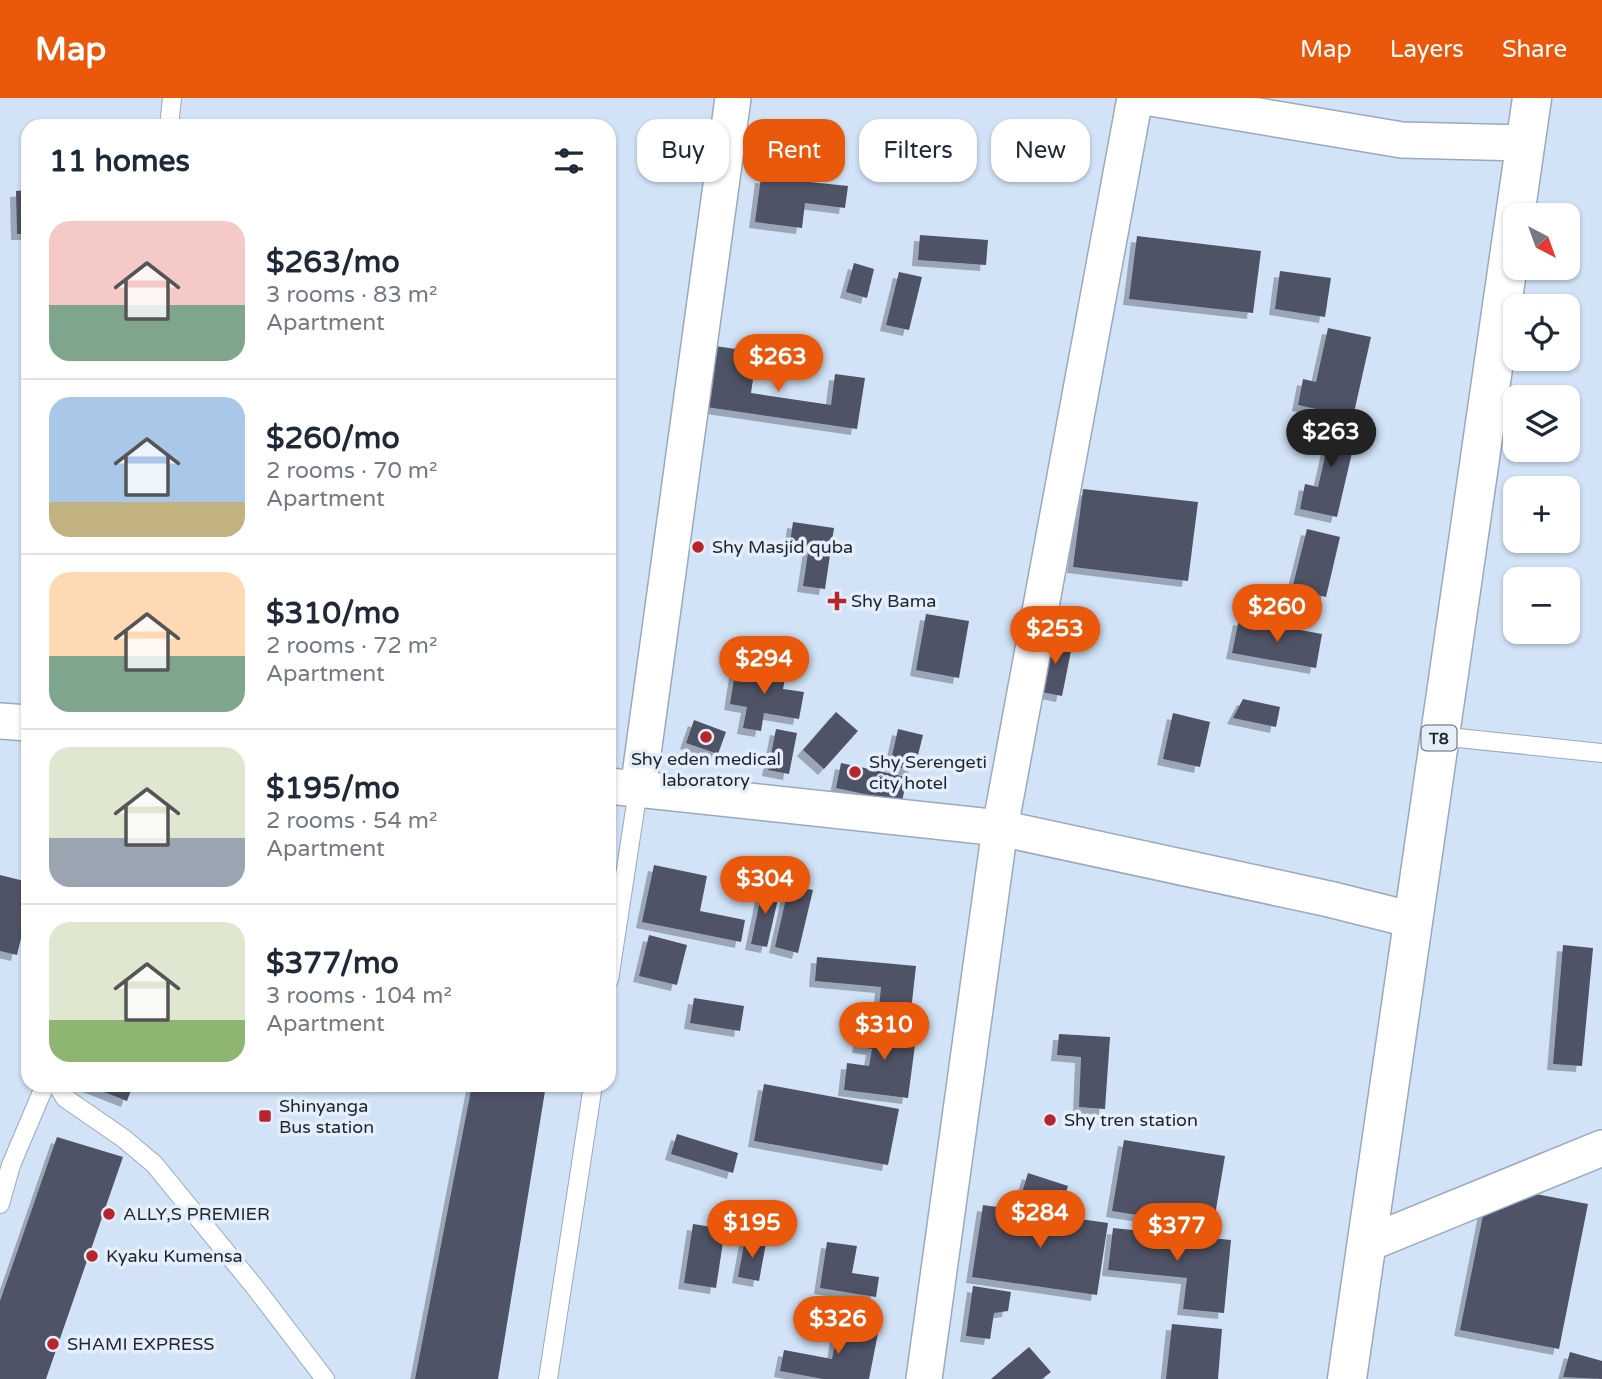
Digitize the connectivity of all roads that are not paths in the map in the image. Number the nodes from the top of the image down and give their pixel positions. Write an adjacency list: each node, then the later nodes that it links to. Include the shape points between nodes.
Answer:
1 (172, 98): 6 (lane)
2 (733, 98): 12 (street)
3 (1135, 98): 13 (street)
4 (1151, 98): 7 (street, via 1402,140)
5 (1532, 98): 7 (highway, T8)
6 (170, 119)
7 (1524, 143): 10 (highway, T8)
8 (0, 721): 9 (street)
9 (21, 722)
10 (1439, 736): 11 (lane); 15 (highway, T8)
11 (1602, 753)
12 (624, 788): 13 (street); 14 (lane)
13 (1000, 828): 15 (street); 24 (street)
14 (616, 890)
15 (1413, 920): 21 (highway, T8)
16 (42, 1092): 20 (lane)
17 (61, 1092): 22 (lane, via 154,1164)
18 (592, 1092): 23 (lane)
19 (1602, 1148): 21 (street)
20 (0, 1204)
21 (1367, 1244): 25 (highway, T8)
22 (325, 1379)
23 (548, 1379)
24 (924, 1379)
25 (1347, 1379)

